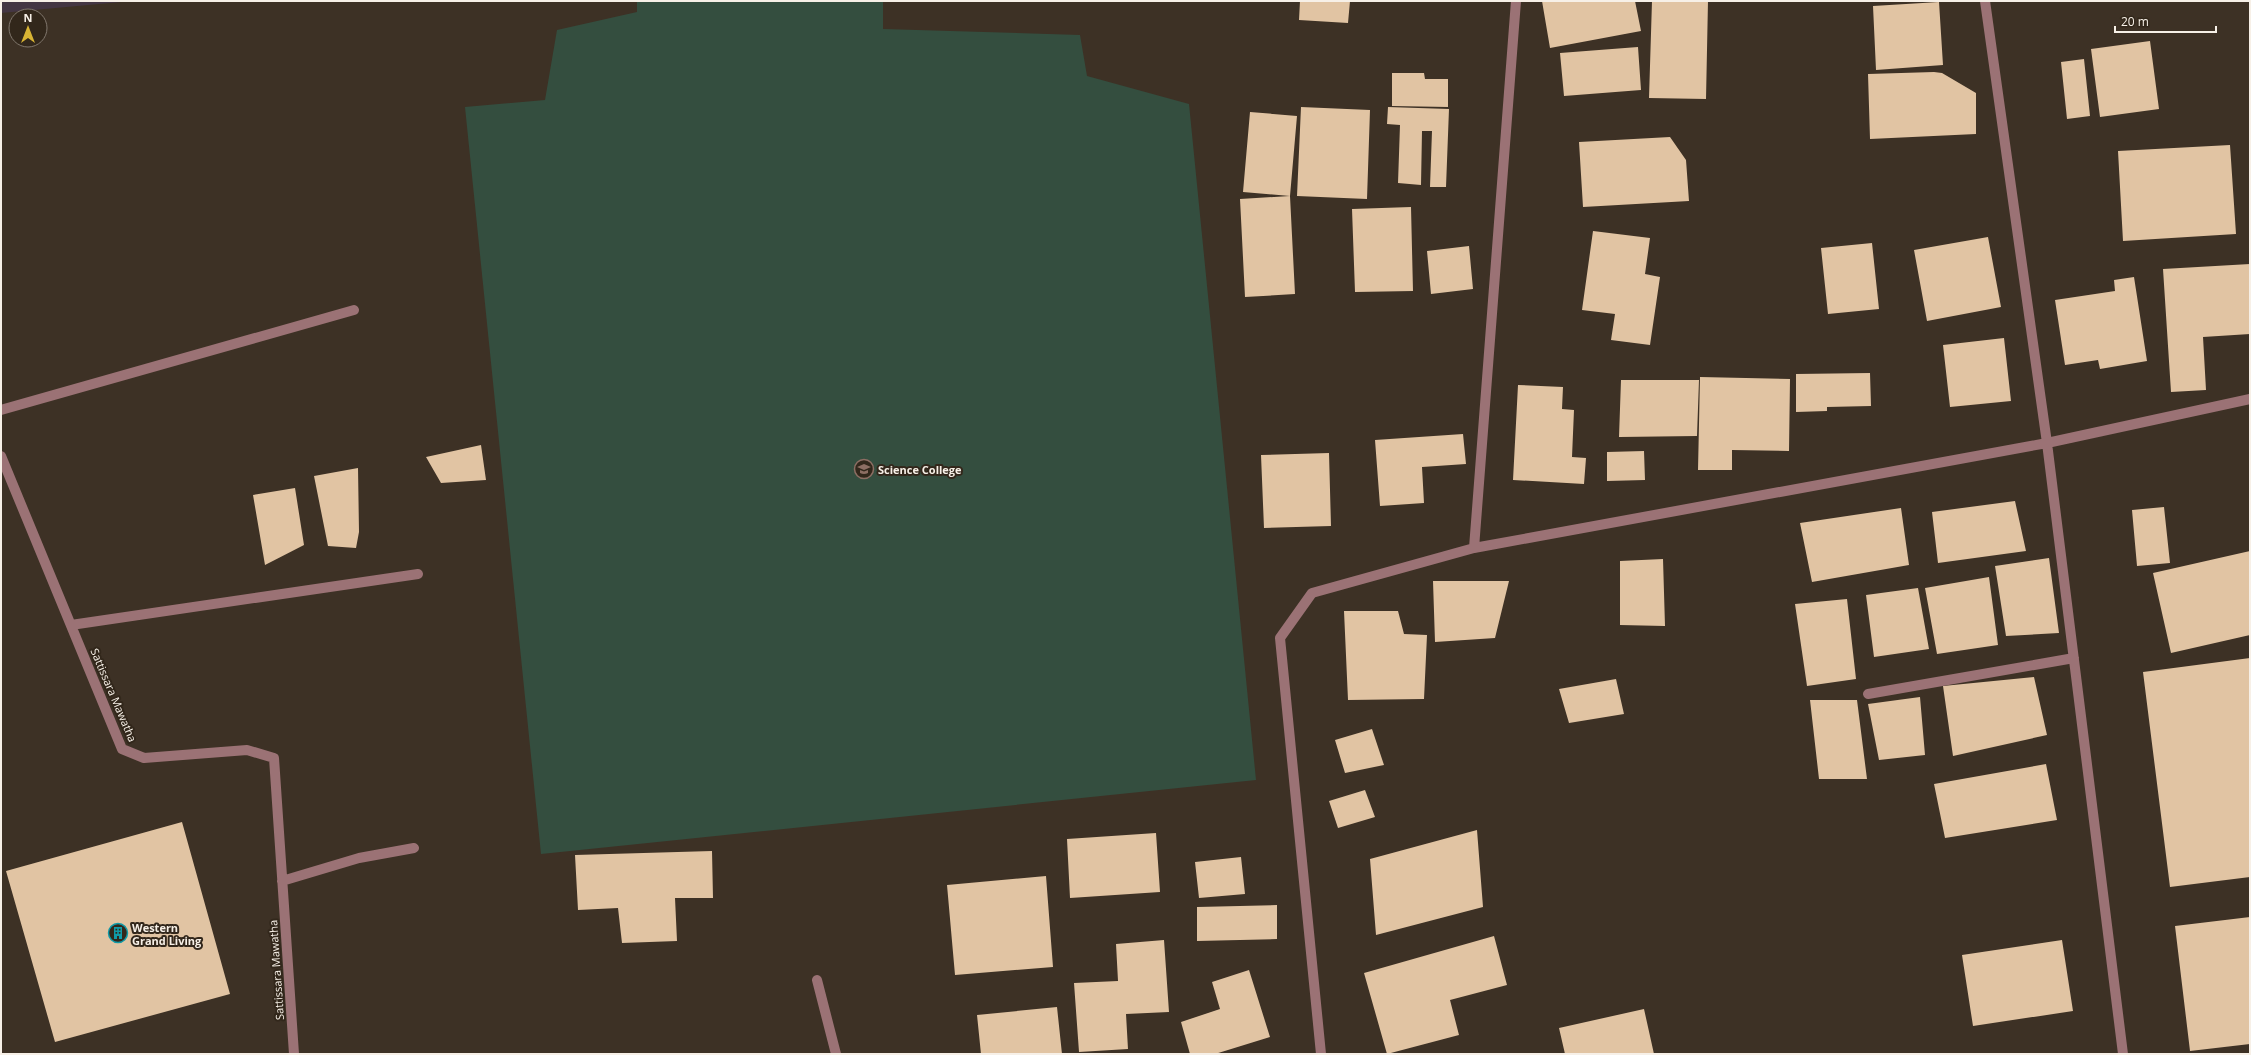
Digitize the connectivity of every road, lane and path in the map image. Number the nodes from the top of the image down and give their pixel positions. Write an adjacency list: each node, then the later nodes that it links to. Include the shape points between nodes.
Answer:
1 (1516, 1): 8 (street)
2 (1985, 1): 6 (street)
3 (354, 310): 5 (street)
4 (2250, 399): 6 (street)
5 (1, 410)
6 (2047, 443): 8 (street); 11 (street)
7 (1, 456): 10 (street, Sattissara Mawatha)
8 (1474, 548): 18 (street, via 1312,593 1280,638)
9 (418, 574): 10 (street)
10 (71, 625): 14 (street, Sattissara Mawatha, via 122,749 144,758 247,750 274,758)
11 (2074, 658): 12 (street); 19 (street)
12 (1868, 694)
13 (414, 848): 14 (street, via 358,858)
14 (282, 881): 16 (street, Sattissara Mawatha)
15 (817, 980): 17 (street)
16 (294, 1054)
17 (836, 1054)
18 (1319, 1054)
19 (2123, 1054)

